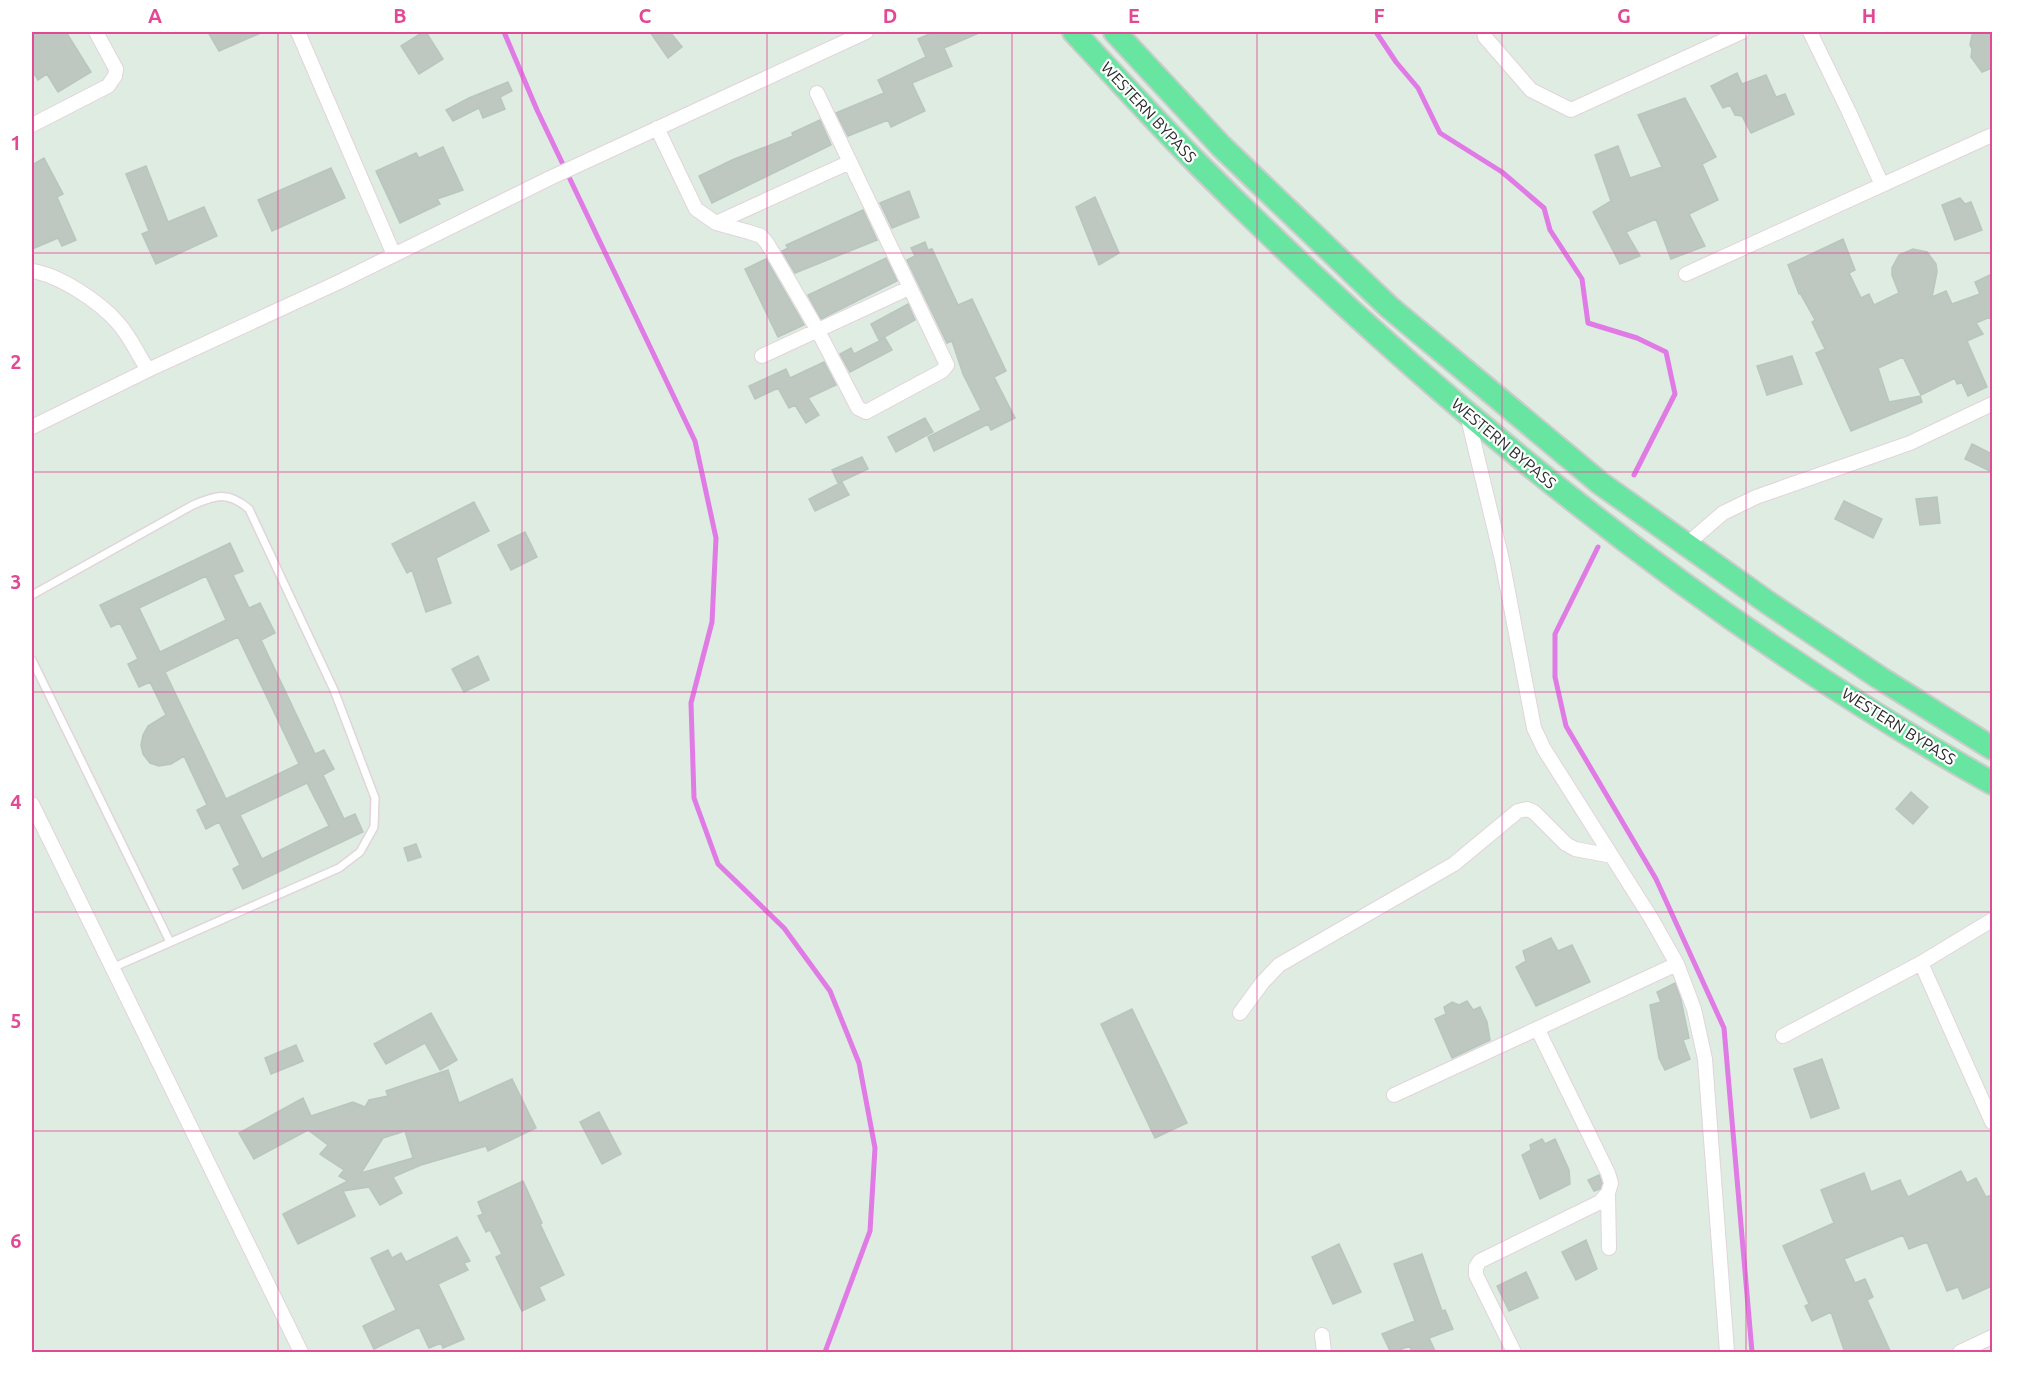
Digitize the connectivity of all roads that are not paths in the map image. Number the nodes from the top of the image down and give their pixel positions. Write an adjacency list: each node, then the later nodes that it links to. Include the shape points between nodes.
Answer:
1 (96, 32): 10 (street, via 116,69 112,82)
2 (297, 32): 16 (street)
3 (866, 32): 11 (street)
4 (1074, 32): 24 (main road, WESTERN BYPASS, via 1200,166 1368,327)
5 (1115, 32): 26 (main road, WESTERN BYPASS, via 1221,146 1389,307 1600,483)
6 (1484, 32): 7 (street, via 1531,90 1571,110)
7 (1742, 32)
8 (1810, 32): 14 (street)
9 (817, 93): 13 (street)
10 (32, 125)
11 (657, 128): 15 (street, via 696,209); 16 (street)
12 (1992, 135): 14 (street)
13 (850, 162): 15 (street); 19 (street)
14 (1882, 185): 18 (street)
15 (716, 223): 20 (street, via 760,236 767,243)
16 (394, 255): 22 (street)
17 (32, 271): 22 (street, via 56,277 107,311)
18 (1686, 274)
19 (909, 288): 20 (street); 20 (street, via 947,364 942,371 871,410 858,408)
20 (817, 329): 21 (street)
21 (762, 356)
22 (147, 370): 25 (street)
23 (1992, 404): 26 (street, via 1910,443 1756,497 1723,513)
24 (1467, 412): 30 (main road, WESTERN BYPASS, via 1587,511 1750,631); 32 (street, via 1502,560 1534,728)
25 (32, 427)
26 (1687, 544): 29 (main road, WESTERN BYPASS, via 1880,678)
27 (32, 595): 34 (lane, via 193,505 225,496 249,509 334,690 375,798 374,827 360,852 339,868)
28 (32, 660): 34 (lane)
29 (1992, 748)
30 (1992, 783)
31 (32, 804): 37 (street)
32 (1612, 856): 36 (street); 38 (street, via 1575,849 1534,812 1518,812 1454,864 1279,965)
33 (1992, 920): 35 (street)
34 (170, 942): 37 (lane)
35 (1921, 963): 40 (street); 42 (street)
36 (1677, 964): 39 (street); 50 (street, via 1694,1009 1705,1059)
37 (112, 968): 47 (street)
38 (1240, 1013)
39 (1538, 1030): 41 (street); 43 (street, via 1608,1173)
40 (1783, 1036)
41 (1395, 1095)
42 (1992, 1122)
43 (1608, 1192): 44 (street); 49 (street, via 1600,1202 1480,1261 1476,1275)
44 (1609, 1248)
45 (1322, 1335): 48 (street)
46 (1992, 1337): 51 (street)
47 (301, 1353)
48 (1324, 1353)
49 (1514, 1353)
50 (1727, 1353)
51 (1960, 1353)

